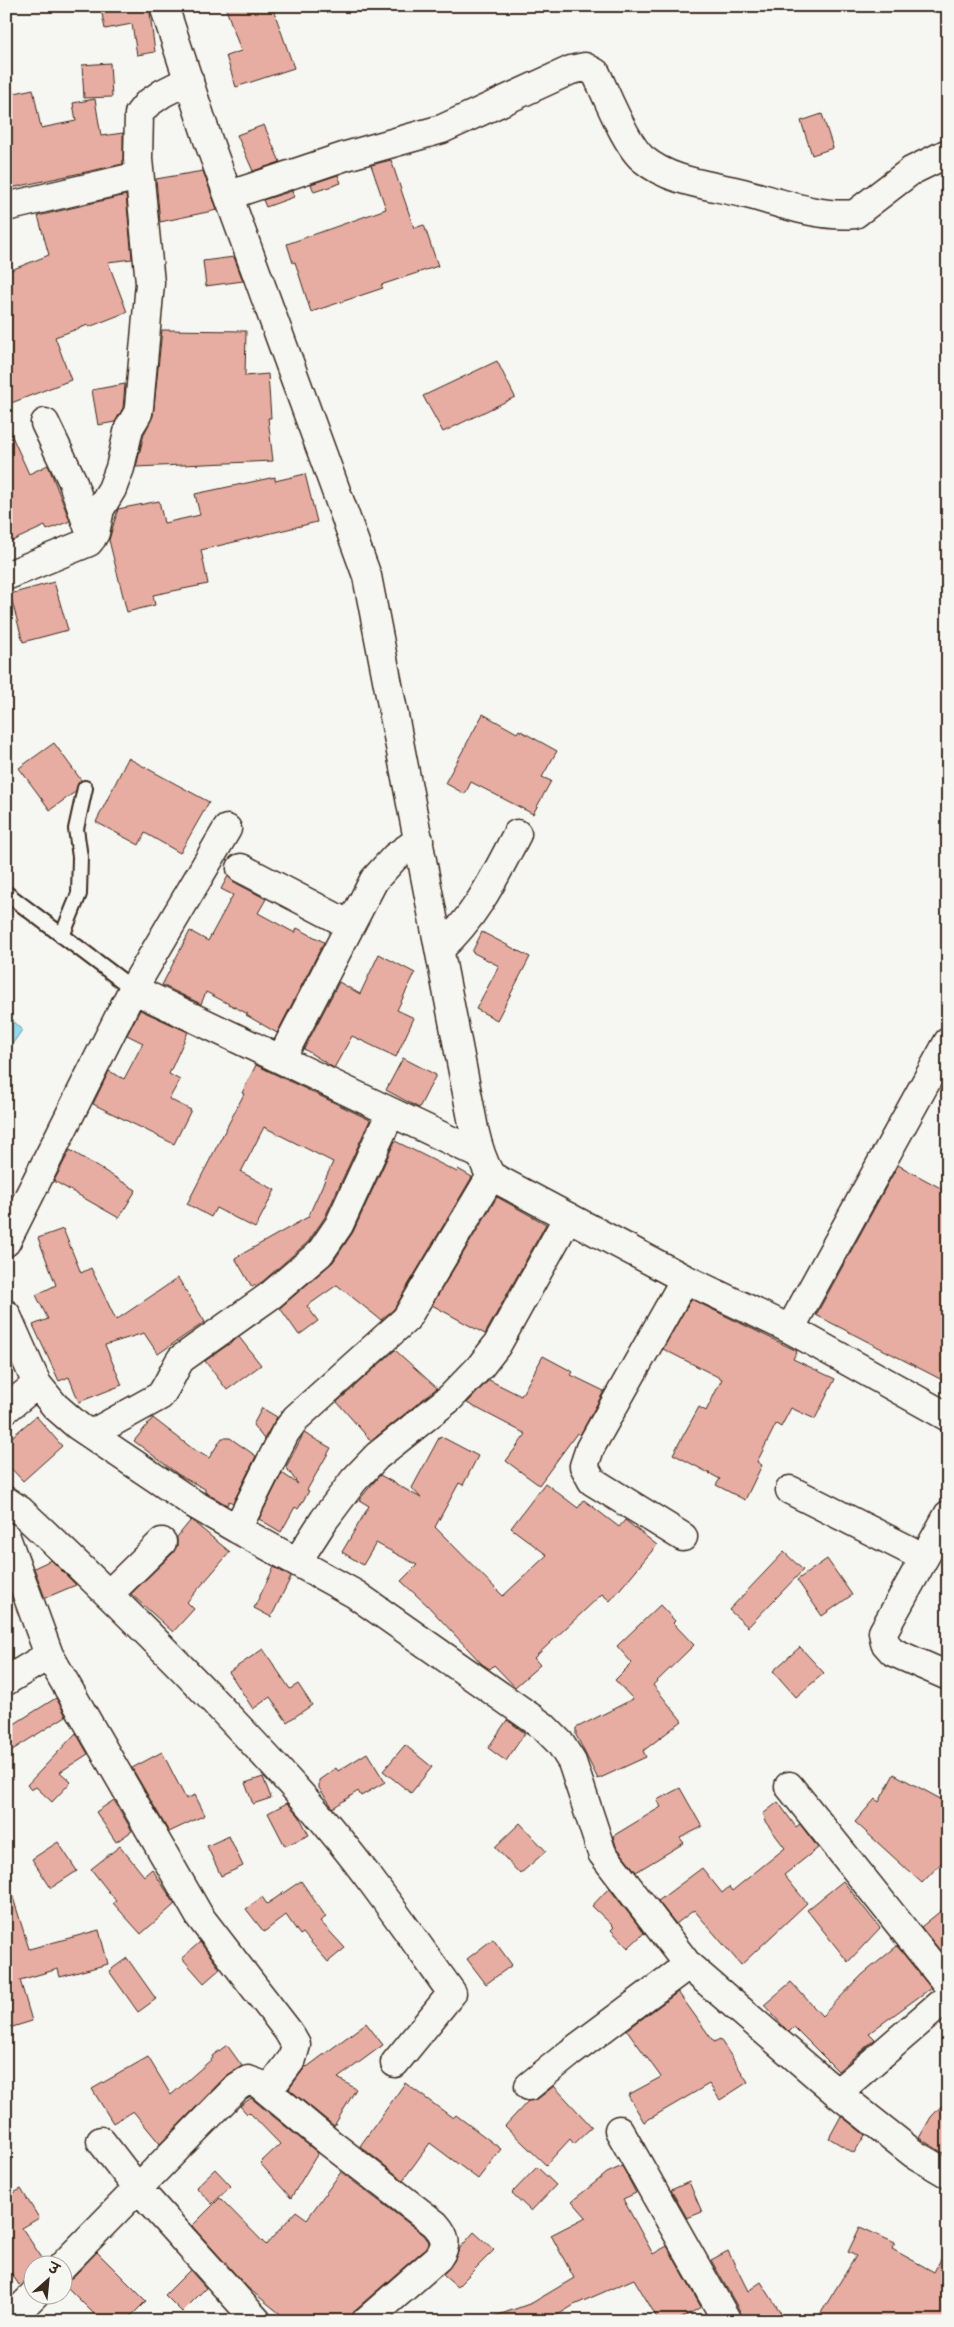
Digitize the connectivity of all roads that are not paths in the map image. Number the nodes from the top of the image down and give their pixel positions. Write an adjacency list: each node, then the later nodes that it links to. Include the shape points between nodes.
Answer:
1 (164, 6): 2 (street)
2 (188, 80): 4 (street, via 155,99 139,114); 5 (street)
3 (948, 153): 5 (street, via 912,171 855,214 798,208 686,180 662,172 642,159 596,73 585,67 571,70 442,129 346,156)
4 (139, 176): 6 (street); 8 (street, via 150,283 139,407 129,428 120,468 100,509)
5 (230, 195): 13 (street, via 367,576)
6 (6, 207)
7 (45, 423): 8 (street, via 72,480)
8 (92, 538): 9 (street, via 84,545)
9 (6, 576)
10 (85, 788): 17 (lane, via 76,829 80,857 79,894)
11 (227, 829): 19 (street)
12 (517, 834): 18 (street, via 483,899 460,931)
13 (419, 840): 16 (street, via 395,857 374,880); 18 (street)
14 (241, 868): 16 (street)
15 (6, 893): 17 (lane)
16 (350, 925): 21 (street)
17 (62, 936): 19 (lane)
18 (440, 949): 23 (street)
19 (133, 989): 21 (street); 25 (street)
20 (948, 1042): 28 (street)
21 (281, 1059): 22 (street)
22 (392, 1112): 23 (street); 32 (street, via 338,1225 320,1254 181,1359 160,1396)
23 (485, 1165): 24 (street); 36 (street, via 406,1319 296,1418 285,1433)
24 (568, 1217): 26 (street); 41 (street, via 497,1345 480,1368 450,1398 377,1456 354,1480)
25 (6, 1242)
26 (685, 1279): 28 (street); 38 (street, via 590,1448 584,1466 592,1481)
27 (6, 1314): 29 (street)
28 (790, 1329): 31 (street)
29 (36, 1384): 30 (street); 32 (street, via 55,1406)
30 (6, 1409)
31 (948, 1417)
32 (91, 1434): 36 (street)
33 (790, 1490): 40 (street)
34 (6, 1501): 42 (street)
35 (948, 1515): 40 (street)
36 (237, 1529): 41 (street)
37 (6, 1537): 43 (street)
38 (683, 1537)
39 (162, 1542): 42 (street)
40 (923, 1557): 44 (street, via 883,1632 885,1643 893,1652)
41 (297, 1562): 47 (street, via 355,1594 543,1726 560,1743 572,1762 602,1853)
42 (110, 1593): 50 (street, via 311,1806 378,1888 452,1992)
43 (49, 1655): 45 (street); 52 (street, via 200,1917 296,2045 292,2059)
44 (948, 1676)
45 (6, 1682)
46 (789, 1786): 48 (street)
47 (688, 1965): 51 (street); 53 (street)
48 (948, 1985)
49 (948, 1996): 53 (street)
50 (394, 2063)
51 (529, 2086)
52 (268, 2091): 57 (street, via 255,2082 243,2082); 62 (street, via 435,2224 446,2239 438,2258)
53 (837, 2093): 56 (street, via 914,2154)
54 (619, 2130): 63 (street)
55 (102, 2141): 57 (street)
56 (948, 2174)
57 (138, 2189): 58 (street); 61 (street)
58 (72, 2256)
59 (24, 2304): 60 (street)
60 (8, 2321)
61 (257, 2321)
62 (366, 2321)
63 (727, 2321)

